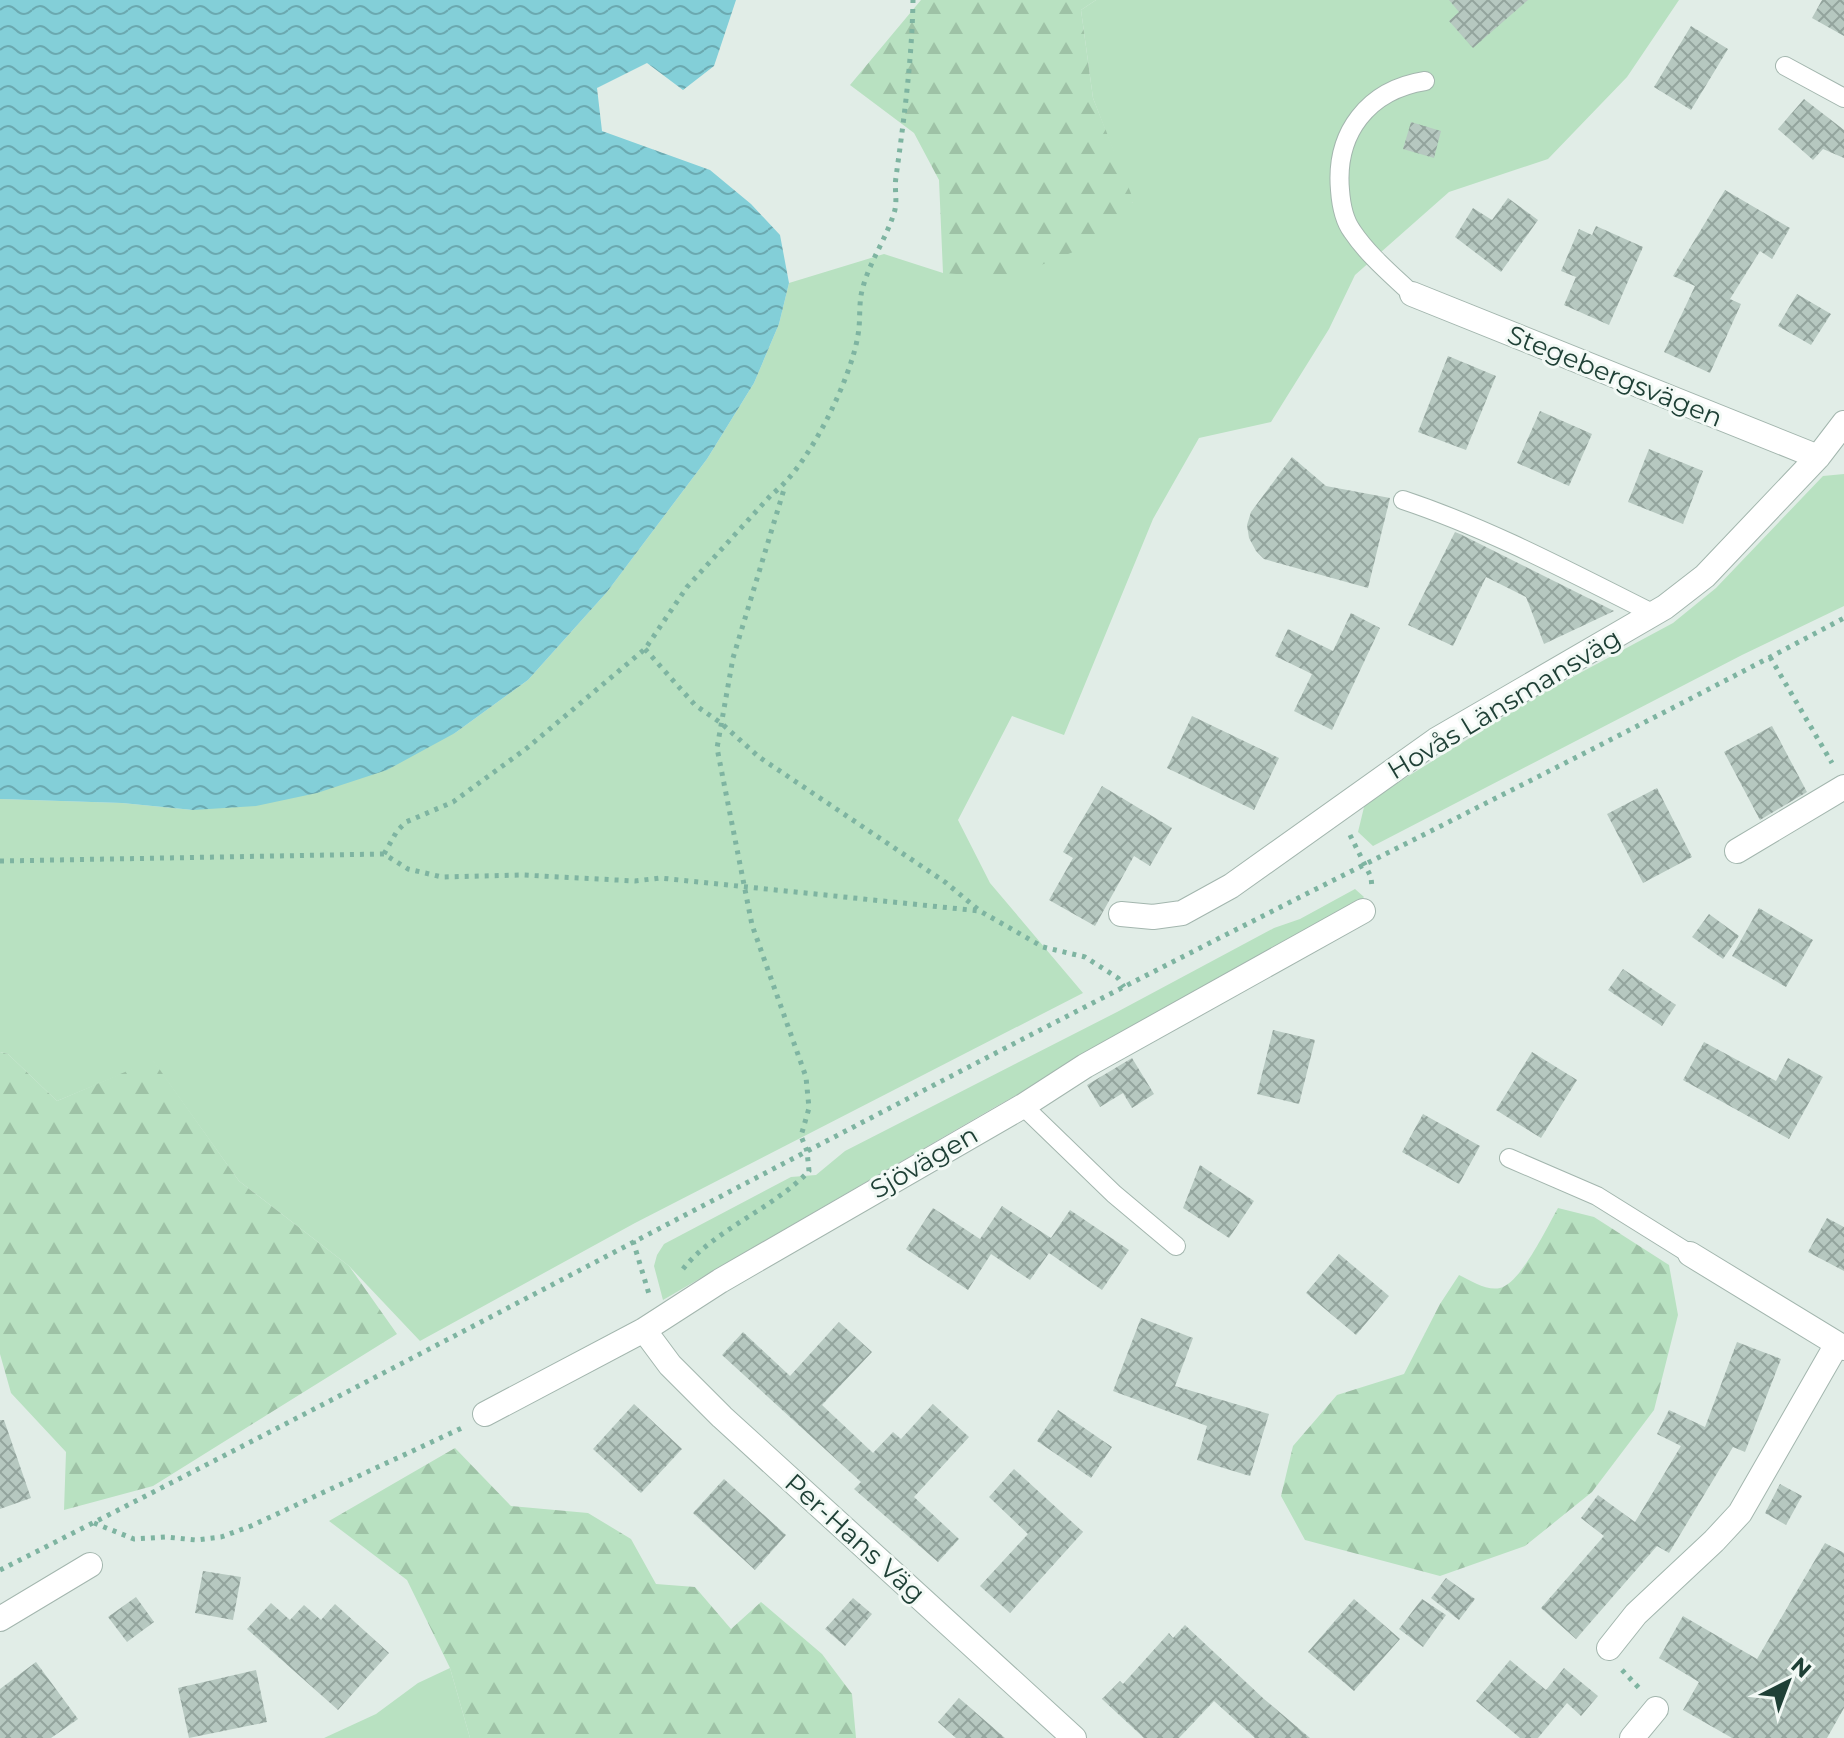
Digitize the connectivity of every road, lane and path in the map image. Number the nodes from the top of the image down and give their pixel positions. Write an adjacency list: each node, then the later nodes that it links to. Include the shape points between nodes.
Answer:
1 (913, 0): 8 (path, via 896,209 863,285 859,333 841,391)
2 (1785, 66): 4 (lane)
3 (1425, 81): 5 (lane, via 1386,94 1364,113 1341,149 1341,203 1351,230)
4 (1844, 98)
5 (1412, 294): 7 (street, Stegebergsvägen)
6 (1844, 423): 7 (street, Hovås Länsmansväg)
7 (1818, 457): 10 (street, Hovås Länsmansväg, via 1705,576)
8 (785, 485): 12 (path, via 687,587); 14 (path, via 733,658)
9 (1403, 500): 10 (lane, via 1530,553)
10 (1654, 614): 16 (street, Hovås Länsmansväg, via 1436,740)
11 (1844, 618): 13 (path)
12 (645, 649): 14 (path, via 695,705); 18 (path, via 453,802 406,822)
13 (1770, 657): 15 (path); 20 (path)
14 (721, 723): 21 (path, via 717,748); 22 (path, via 759,757)
15 (1840, 779): 17 (street)
16 (1337, 809): 20 (path); 24 (street, Hovås Länsmansväg, via 1231,886 1182,913)
17 (1737, 851)
18 (384, 854): 19 (path); 21 (path, via 408,869 442,877 660,878)
19 (0, 861)
20 (1364, 863): 23 (path, via 1372,894); 25 (path)
21 (745, 887): 22 (path); 27 (path, via 752,925 806,1077 809,1108 801,1136)
22 (980, 911): 25 (path, via 1043,947 1085,957)
23 (1363, 911): 26 (street, Sjövägen)
24 (1121, 914)
25 (1124, 987): 27 (path)
26 (1023, 1106): 30 (lane); 33 (street, Sjövägen)
27 (807, 1151): 29 (path); 32 (path, via 809,1171 794,1187 734,1227)
28 (1509, 1158): 31 (lane, via 1597,1196)
29 (633, 1241): 33 (path); 36 (path)
30 (1176, 1246)
31 (1690, 1254): 34 (street)
32 (680, 1274)
33 (652, 1324): 35 (street, Sjövägen); 42 (street, Per-Hans Väg, via 670,1365 722,1417)
34 (1840, 1346): 40 (street, via 1740,1513 1636,1614)
35 (485, 1414): 36 (path, via 221,1537 134,1539)
36 (93, 1523): 38 (path)
37 (90, 1565): 39 (street)
38 (0, 1570)
39 (0, 1619)
40 (1609, 1648): 41 (path)
41 (1656, 1709): 43 (street)
42 (1074, 1738)
43 (1632, 1738)

